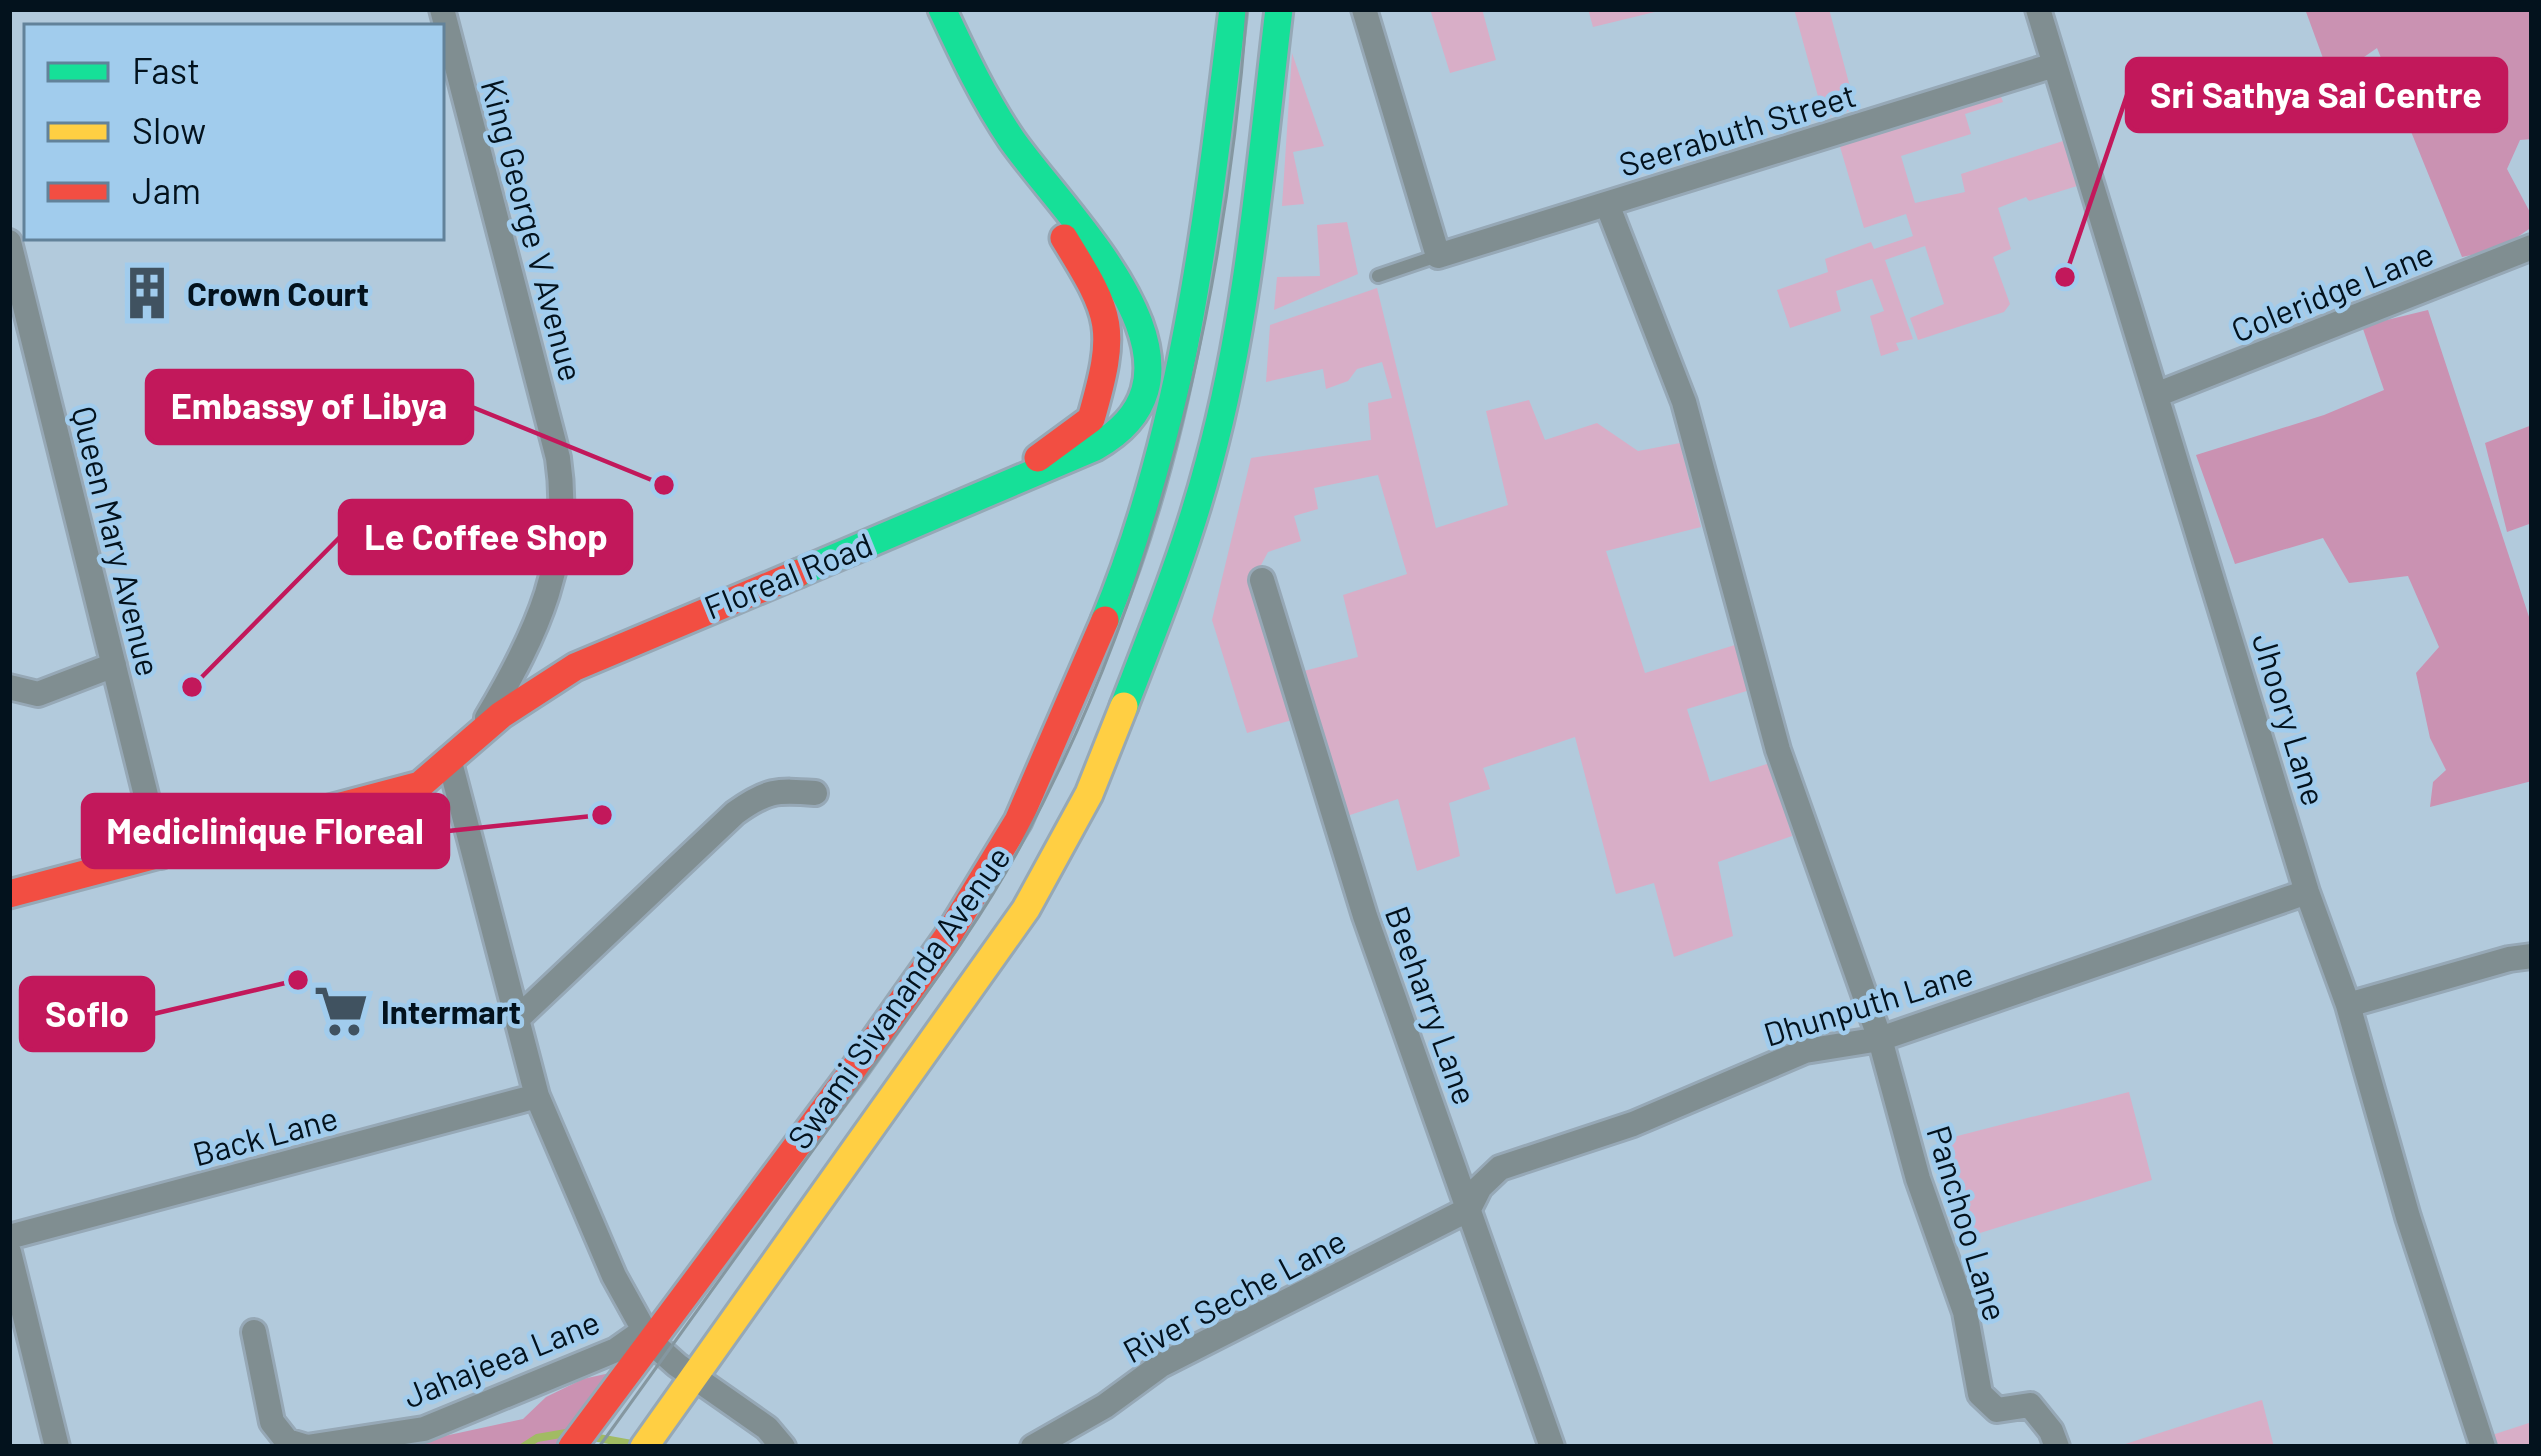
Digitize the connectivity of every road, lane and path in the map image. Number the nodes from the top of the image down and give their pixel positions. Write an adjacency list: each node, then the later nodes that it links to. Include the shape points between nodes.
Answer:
1 (442, 9): 21 (street, King George V Avenue, via 564,499 545,602)
2 (942, 9): 8 (street, Floreal Road)
3 (1233, 9): 36 (street, Swami Sivananda Avenue, via 1166,435 1129,561 1055,742 948,936)
4 (1279, 9): 37 (street, via 1248,266 1210,460 1168,595 1089,794 963,1002)
5 (1364, 9): 12 (street)
6 (2038, 9): 7 (street, Jhoory Lane)
7 (2054, 65): 9 (street, Seerabuth Street); 14 (street, Jhoory Lane)
8 (1011, 139): 15 (street, via 1100,296 1109,334 1091,418); 15 (street, Floreal Road, via 1136,310 1148,346 1147,392 1137,414 1107,441)
9 (1607, 203): 12 (street, Seerabuth Street); 30 (street, via 1684,402 1778,750)
10 (9, 242): 17 (street, Queen Mary Avenue)
11 (2532, 247): 14 (street, Coleridge Lane)
12 (1438, 256): 13 (lane)
13 (1378, 276)
14 (2156, 395): 25 (street, Jhoory Lane)
15 (964, 502): 21 (street, Floreal Road, via 575,667)
16 (1262, 580): 32 (street, Beeharry Lane, via 1365,916)
17 (114, 665): 19 (street); 24 (street, Queen Mary Avenue)
18 (9, 687): 19 (street)
19 (38, 694): 20 (street)
20 (9, 706)
21 (476, 736): 22 (street, Floreal Road)
22 (451, 766): 24 (street, Floreal Road, via 392,795); 29 (street)
23 (815, 793): 29 (street, via 776,790 735,813)
24 (161, 856): 26 (street, Floreal Road)
25 (2308, 892): 28 (street, Jhoory Lane); 30 (street, Dhunputh Lane)
26 (9, 893)
27 (2532, 956): 28 (street)
28 (2348, 1005): 46 (street, Jhoory Lane)
29 (517, 1019): 31 (street)
30 (1880, 1039): 32 (street, Dhunputh Lane, via 1805,1051 1633,1124 1500,1168); 45 (street, Panchoo Lane, via 1965,1312 1980,1394 1996,1410 2030,1406)
31 (537, 1096): 33 (street, Back Lane); 36 (street)
32 (1469, 1209): 43 (street, River Seche Lane, via 1161,1365); 44 (street, Beeharry Lane)
33 (9, 1238)
34 (9, 1252): 38 (street)
35 (254, 1332): 39 (street, Jahajeea Lane, via 272,1422 287,1441)
36 (647, 1336): 37 (street); 39 (street, Jahajeea Lane, via 424,1429); 40 (street, Swami Sivananda Avenue)
37 (686, 1388): 41 (street); 42 (street, via 767,1428)
38 (57, 1447)
39 (307, 1447)
40 (572, 1447)
41 (644, 1447)
42 (783, 1447)
43 (1034, 1447)
44 (1552, 1447)
45 (2057, 1447)
46 (2483, 1447)

